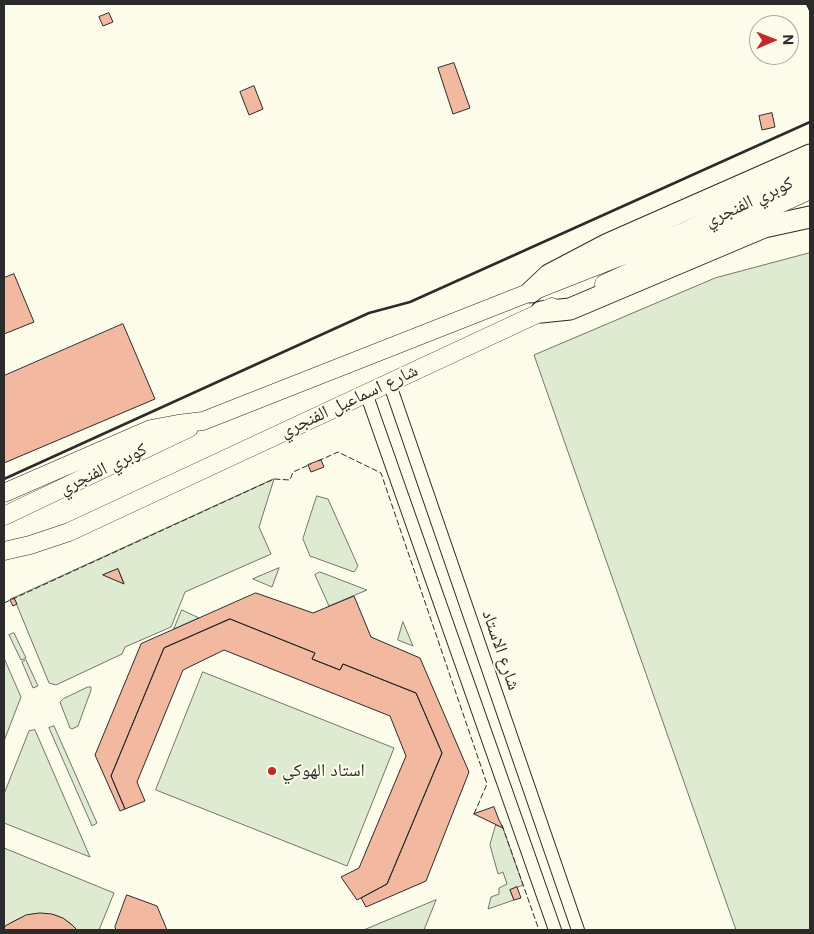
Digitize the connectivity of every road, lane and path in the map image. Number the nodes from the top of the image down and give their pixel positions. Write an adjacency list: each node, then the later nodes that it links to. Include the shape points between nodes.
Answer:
1 (810, 155): 8 (highway, via 608,244 549,275)
2 (810, 174): 7 (main road, كوبري الفنجري)
3 (810, 190): 7 (main road, كوبري الفنجري)
4 (810, 204): 6 (highway)
5 (810, 217): 6 (highway)
6 (764, 227): 9 (highway, via 570,310)
7 (691, 237): 8 (main road, شارع اسماعيل الفنجري); 9 (main road, شارع اسماعيل الفنجري)
8 (531, 292): 12 (main road, شارع اسماعيل الفنجري)
9 (541, 312): 10 (main road, شارع اسماعيل الفنجري)
10 (390, 382): 11 (main road, شارع اسماعيل الفنجري); 17 (street, شارع الاستاد)
11 (366, 393): 15 (main road, شارع اسماعيل الفنجري, via 68,532); 16 (street)
12 (203, 421): 13 (main road, شارع اسماعيل الفنجري, via 151,429); 14 (main road, كوبري الفنجري)
13 (4, 493)
14 (4, 516)
15 (5, 552)
16 (555, 930)
17 (578, 930)

